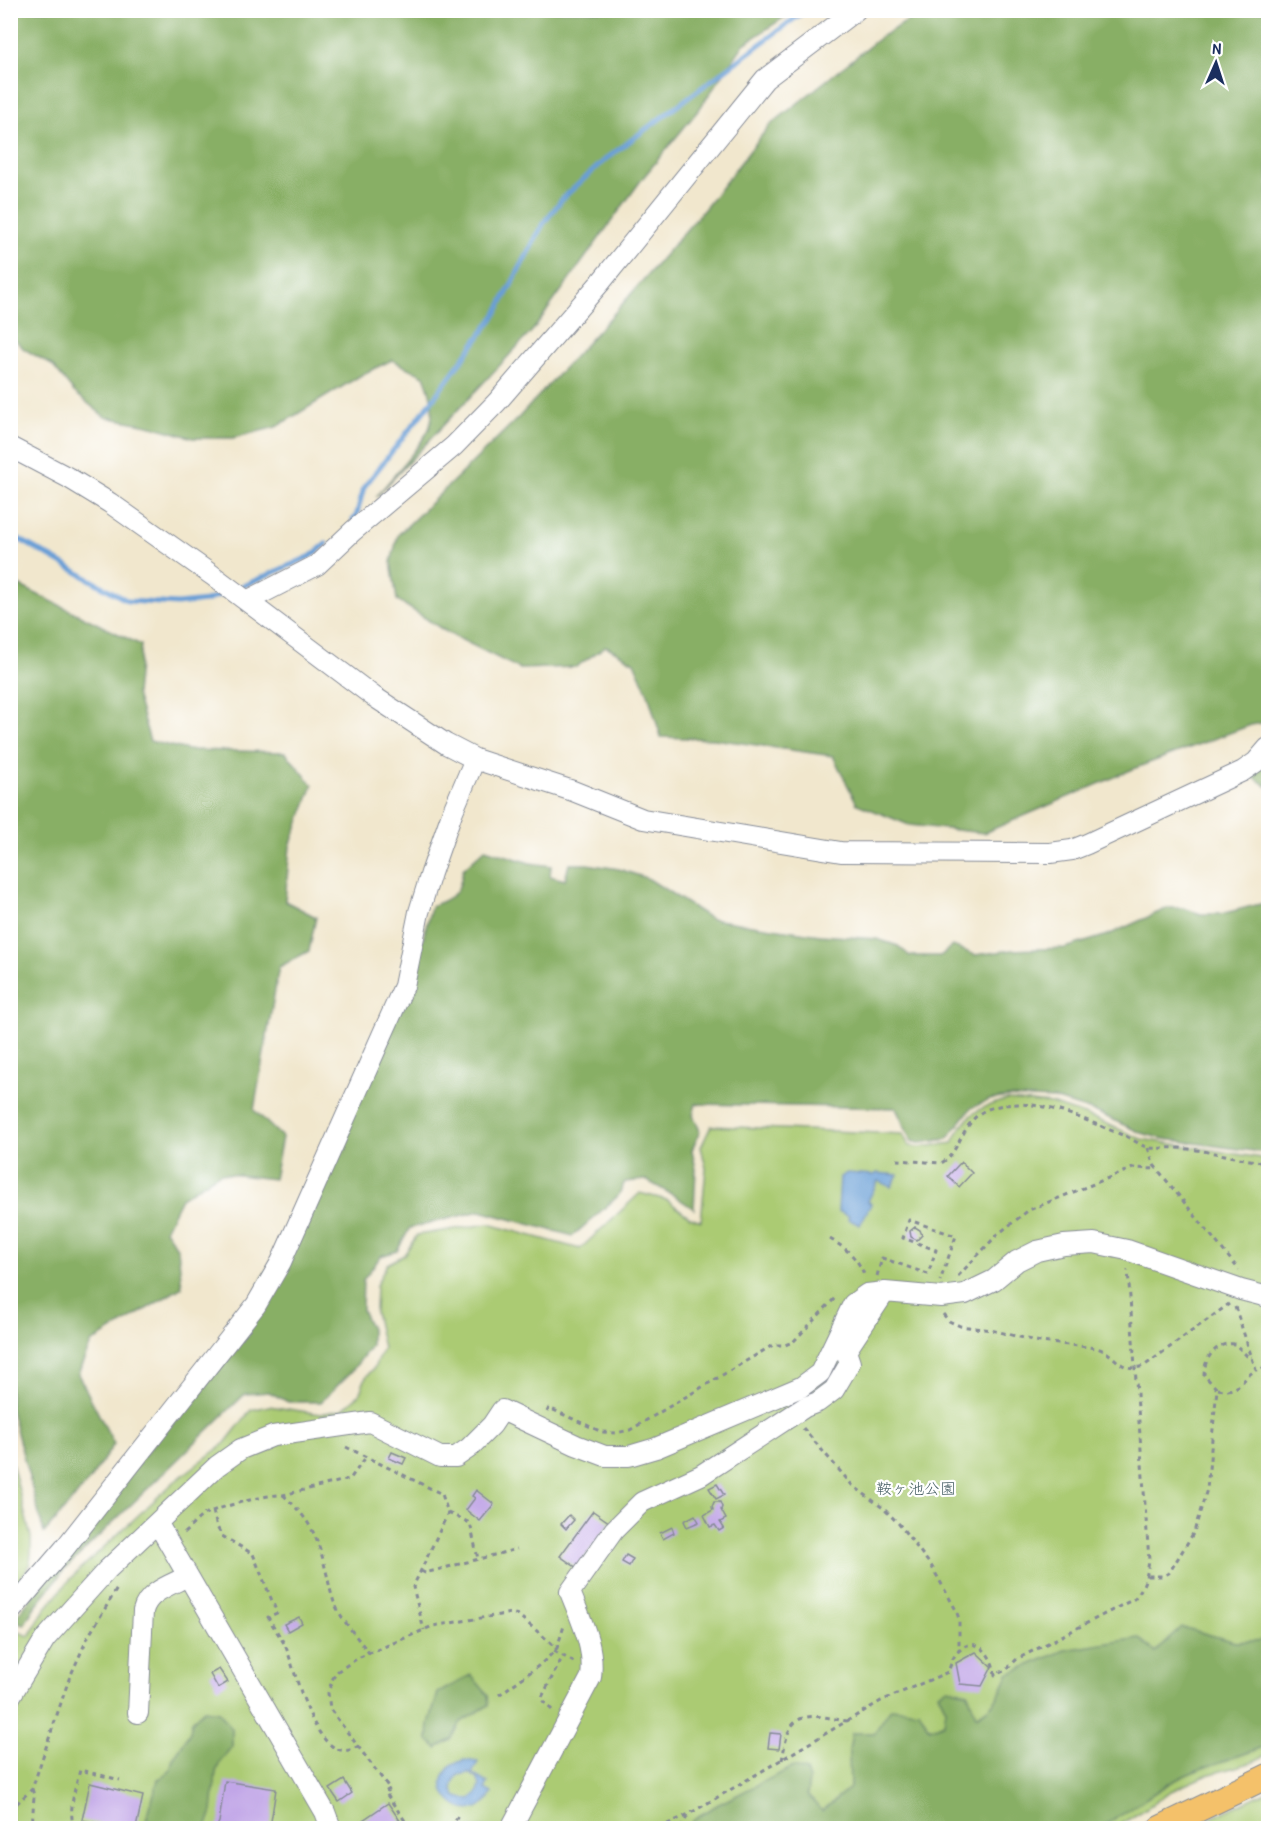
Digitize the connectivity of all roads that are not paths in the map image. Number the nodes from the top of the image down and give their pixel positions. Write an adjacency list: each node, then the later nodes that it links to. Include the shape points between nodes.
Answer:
1 (856, 10): 3 (street, via 765,79 600,284 454,447 317,565)
2 (10, 447): 3 (street, via 110,503)
3 (244, 599): 5 (street, via 373,696)
4 (1269, 748): 5 (street, via 1243,771 1072,850 1050,853 841,852 643,819)
5 (475, 759): 10 (street, via 431,873 404,986 281,1262 256,1305)
6 (874, 1293): 7 (street, via 941,1297 966,1294 1037,1251 1094,1243 1127,1250); 8 (street, via 853,1304 820,1373 801,1387 656,1448 629,1456 605,1455 502,1410 492,1425 456,1457 440,1457 370,1422 273,1436 241,1449 217,1466); 15 (street, via 846,1351 850,1364 846,1374 834,1390 701,1475 642,1502 614,1530 570,1592 589,1641 591,1677)
7 (1269, 1297)
8 (158, 1524): 9 (street); 11 (street, via 107,1570 45,1639)
9 (188, 1576): 12 (street, via 152,1595 145,1603); 14 (street)
10 (10, 1612)
11 (10, 1697)
12 (138, 1713)
13 (1269, 1776): 16 (main road)
14 (331, 1828)
15 (512, 1828)
16 (1160, 1828)

